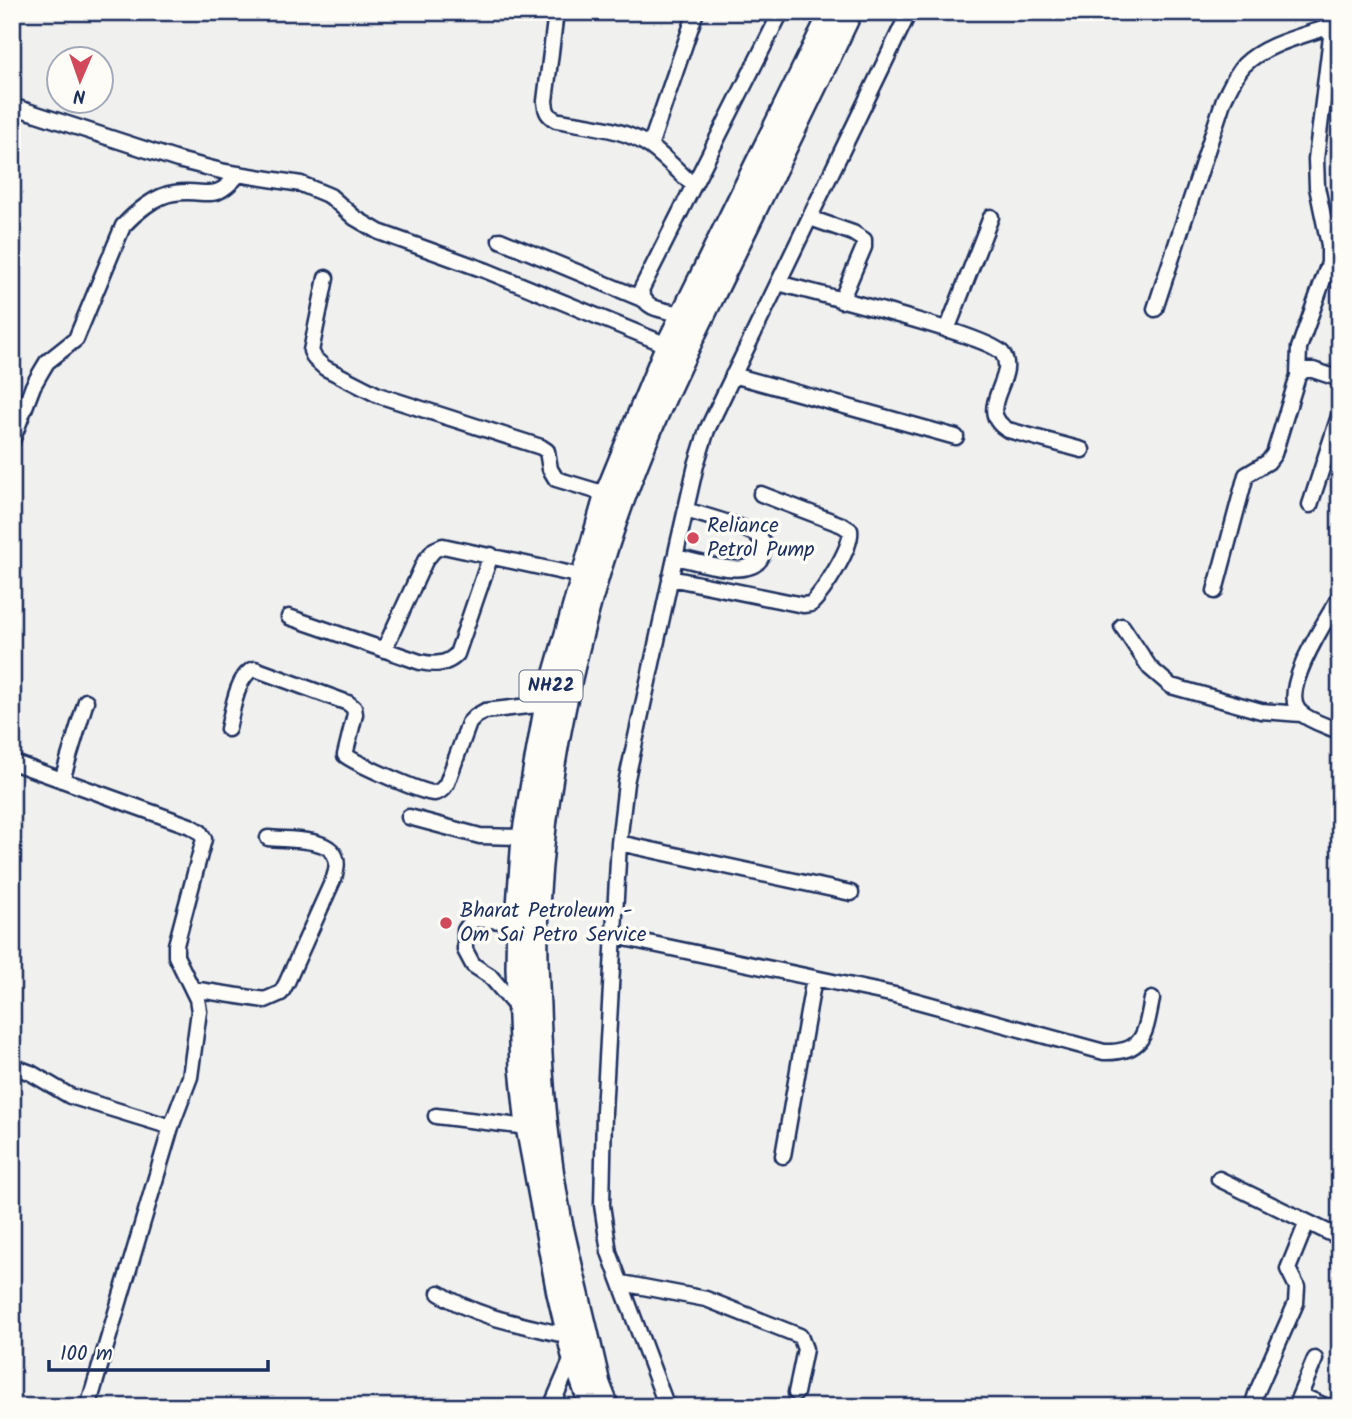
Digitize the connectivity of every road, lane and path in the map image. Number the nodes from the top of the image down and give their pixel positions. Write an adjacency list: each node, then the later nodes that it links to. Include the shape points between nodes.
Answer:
1 (556, 12): 9 (street, via 545,101 550,117 625,134)
2 (696, 12): 9 (street)
3 (781, 12): 11 (street)
4 (831, 12): 20 (highway, NH22)
5 (851, 12): 80 (highway, NH22, via 682,361 627,489 596,580 567,696 539,894 540,1045 561,1221)
6 (909, 12): 13 (street)
7 (1332, 19): 19 (street, via 1258,55 1235,78 1224,99); 24 (street, via 1315,159 1329,263 1299,348)
8 (12, 106): 10 (street, via 178,160)
9 (650, 146): 11 (street)
10 (239, 174): 22 (street, via 318,190 379,232); 26 (street, via 214,194 162,196 123,226 76,340 47,362)
11 (693, 185): 17 (street, via 645,280)
12 (991, 217): 21 (street)
13 (810, 218): 16 (street); 18 (street, via 864,240)
14 (500, 240): 17 (street)
15 (326, 278): 32 (street, via 311,351 325,368 378,395 541,447 547,451 556,479)
16 (778, 283): 18 (street); 23 (street)
17 (642, 299): 20 (street, via 649,307)
18 (841, 300): 21 (street)
19 (1155, 309)
20 (683, 314): 22 (highway, NH22)
21 (947, 330): 31 (street, via 1001,350 1006,368 994,409 1000,425)
22 (667, 345): 32 (highway, NH22)
23 (733, 374): 29 (street); 35 (street, via 708,430)
24 (1298, 376): 25 (street, via 1313,370); 40 (street, via 1274,454 1246,475)
25 (1340, 379)
26 (28, 398): 27 (street); 30 (street)
27 (12, 399)
28 (1340, 414): 34 (street)
29 (956, 437)
30 (12, 441)
31 (1082, 450)
32 (606, 494): 38 (highway, NH22)
33 (761, 494): 39 (street, via 850,530 848,546 811,604)
34 (1310, 505)
35 (685, 510): 37 (street); 37 (street, via 756,534 764,546 763,554 759,562 738,570)
36 (491, 555): 38 (street); 44 (street, via 452,546 434,550); 44 (street, via 461,645 451,661 430,664)
37 (675, 557): 39 (street)
38 (581, 576): 46 (highway, NH22)
39 (670, 578): 55 (street, via 626,783)
40 (1215, 590)
41 (1340, 596): 47 (street, via 1316,635 1298,682 1295,706)
42 (289, 617): 44 (street)
43 (1122, 626): 47 (street, via 1150,668 1171,686 1261,711)
44 (384, 650)
45 (86, 701): 51 (street)
46 (546, 704): 48 (street, via 476,716 469,723 447,783 434,793 345,755 355,714 348,703 255,669 241,682); 53 (highway, NH22)
47 (1301, 714): 49 (street)
48 (228, 729)
49 (1340, 732)
50 (12, 762): 51 (street)
51 (62, 780): 60 (street, via 200,832 202,849 176,945 176,956)
52 (409, 817): 53 (street, via 480,836)
53 (523, 837): 57 (highway, NH22)
54 (268, 838): 60 (street, via 325,845 338,858 334,878 287,982 281,993 265,1000)
55 (619, 843): 56 (street); 58 (street)
56 (851, 893)
57 (518, 912): 62 (highway, NH22); 62 (street, via 503,921 473,919 465,930 465,950 473,965 490,976)
58 (615, 936): 59 (street); 71 (street, via 602,1205 609,1252)
59 (814, 978): 61 (street, via 895,995 1104,1052 1124,1052 1138,1044); 67 (street)
60 (192, 989): 65 (street, via 199,1011 191,1068)
61 (1152, 999)
62 (519, 1010): 66 (highway, NH22)
63 (12, 1066): 65 (street, via 70,1096)
64 (436, 1116): 66 (street)
65 (171, 1127): 77 (street)
66 (527, 1128): 73 (highway, NH22)
67 (783, 1156)
68 (1219, 1179): 69 (street)
69 (1307, 1222): 70 (street); 82 (street, via 1287,1269 1297,1287 1296,1303)
70 (1340, 1238)
71 (622, 1283): 75 (street, via 706,1299 800,1336 805,1349); 81 (street)
72 (439, 1293): 73 (street, via 457,1305)
73 (571, 1346): 78 (street); 79 (highway, NH22)
74 (1315, 1359): 76 (street)
75 (796, 1393)
76 (1297, 1401): 83 (street)
77 (88, 1407)
78 (551, 1407)
79 (591, 1407)
80 (608, 1407)
81 (667, 1407)
82 (1252, 1407)
83 (1327, 1407)

